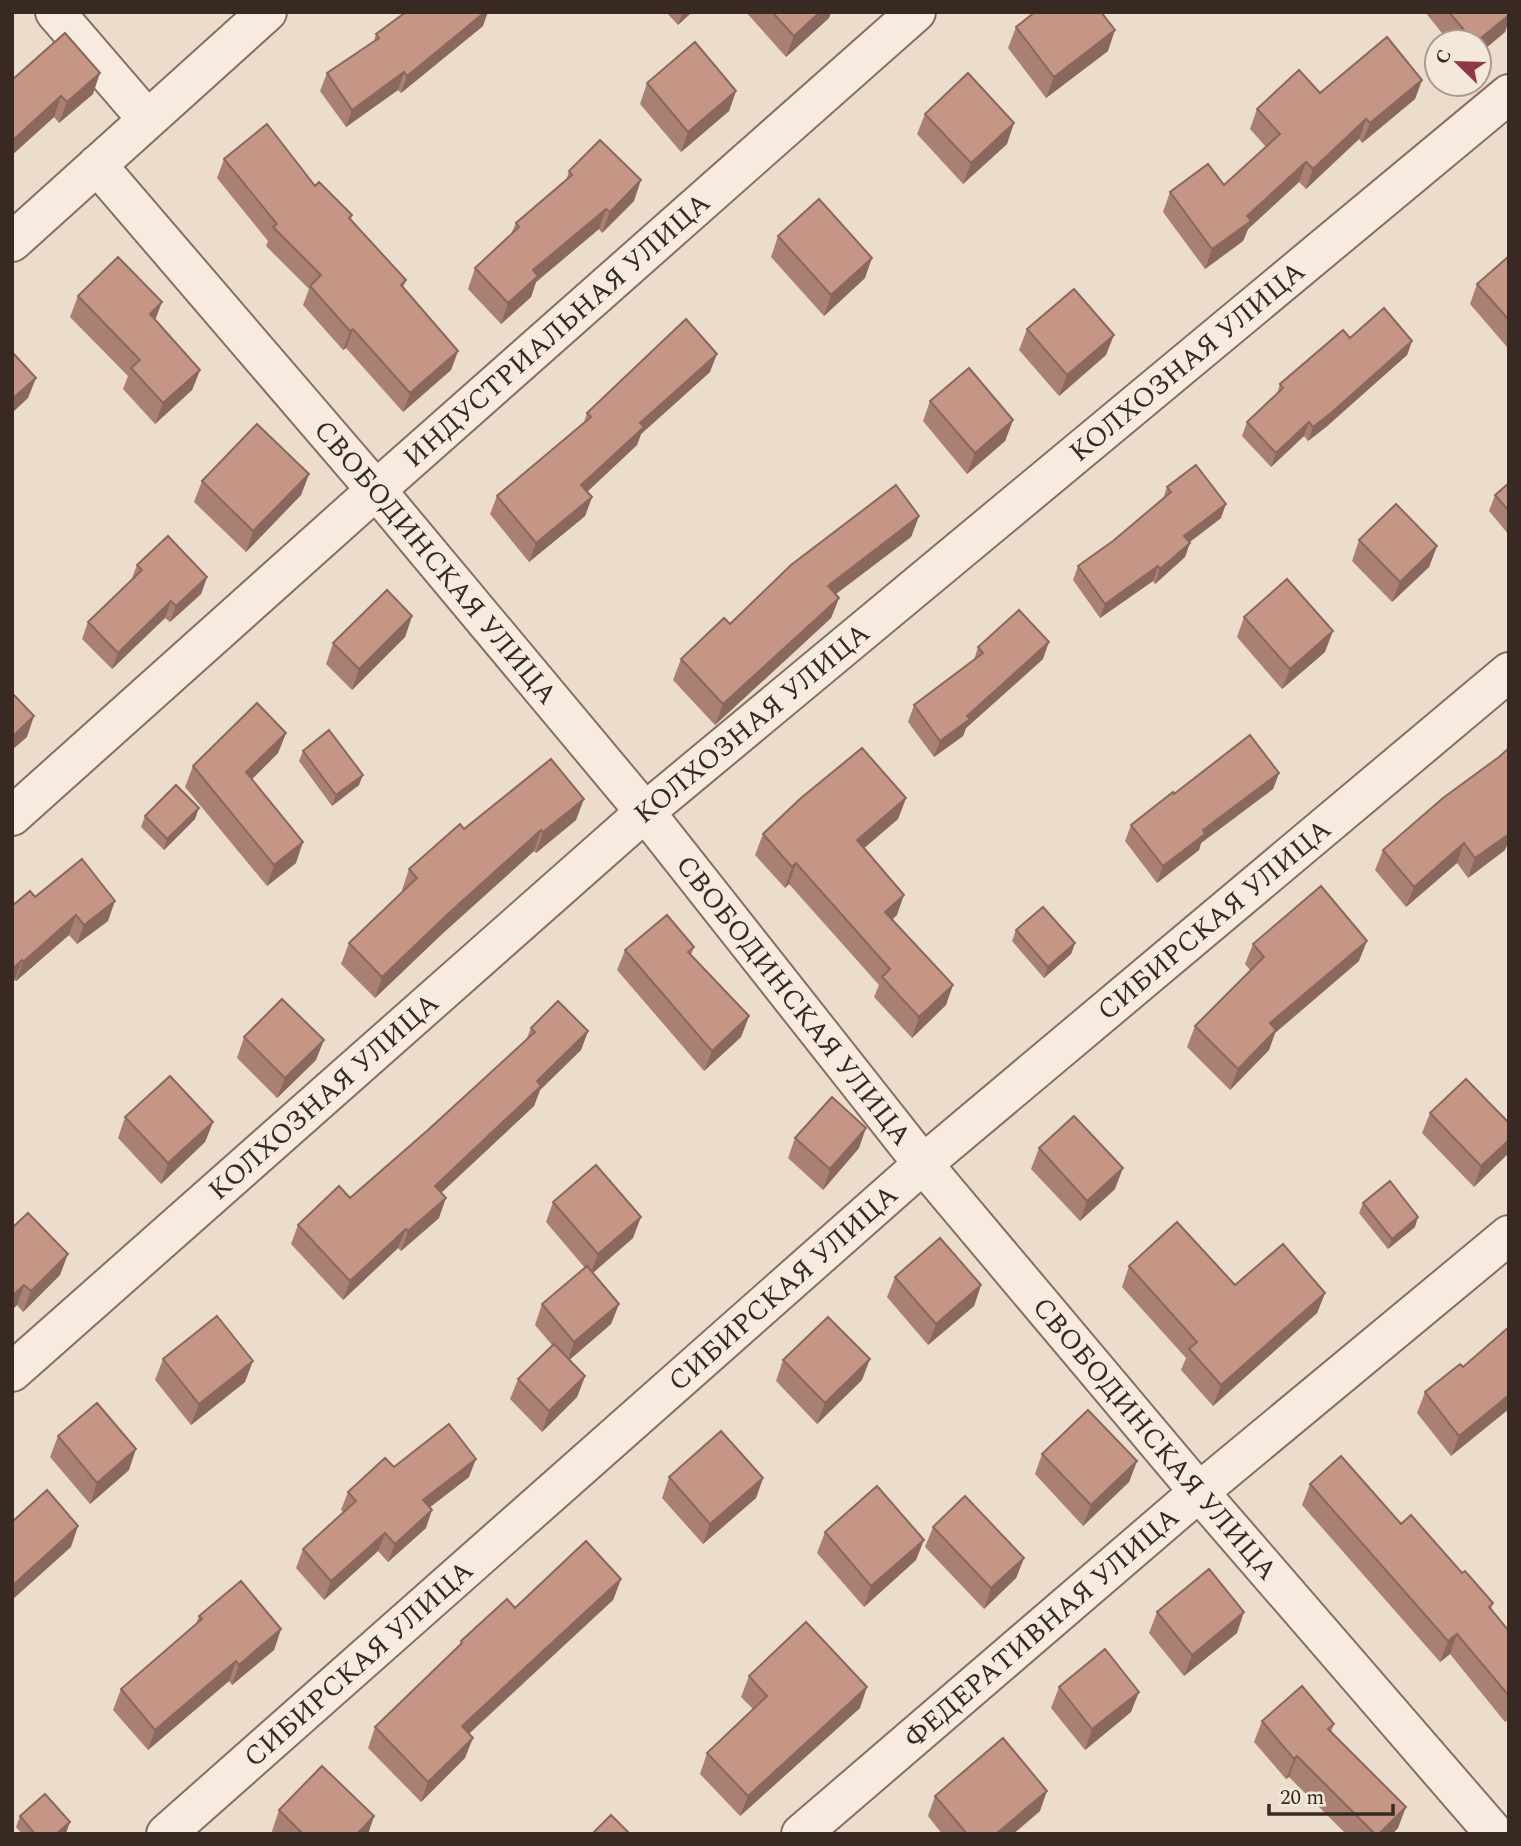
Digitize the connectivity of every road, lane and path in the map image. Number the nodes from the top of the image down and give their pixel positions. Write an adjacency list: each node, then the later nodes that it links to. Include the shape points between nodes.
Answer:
1 (55, 12): 5 (street)
2 (267, 12): 5 (street)
3 (915, 12): 8 (street, ИНДУСТРИАЛЬНАЯ УЛИЦА)
4 (1509, 94): 10 (street, КОЛХОЗНАЯ УЛИЦА)
5 (147, 119): 6 (street)
6 (97, 165): 7 (street); 8 (street, СВОБОДИНСКАЯ УЛИЦА)
7 (12, 242)
8 (376, 490): 10 (street, СВОБОДИНСКАЯ УЛИЦА); 11 (street, ИНДУСТРИАЛЬНАЯ УЛИЦА)
9 (1509, 672): 12 (street, СИБИРСКАЯ УЛИЦА)
10 (645, 812): 12 (street, СВОБОДИНСКАЯ УЛИЦА); 14 (street, КОЛХОЗНАЯ УЛИЦА)
11 (12, 816)
12 (923, 1164): 15 (street, СВОБОДИНСКАЯ УЛИЦА); 17 (street, СИБИРСКАЯ УЛИЦА)
13 (1509, 1235): 15 (street, ФЕДЕРАТИВНАЯ УЛИЦА)
14 (12, 1372)
15 (1199, 1492): 18 (street, ФЕДЕРАТИВНАЯ УЛИЦА); 19 (street, СВОБОДИНСКАЯ УЛИЦА)
16 (1509, 1824): 19 (street)
17 (166, 1834)
18 (801, 1834)
19 (1496, 1834)

